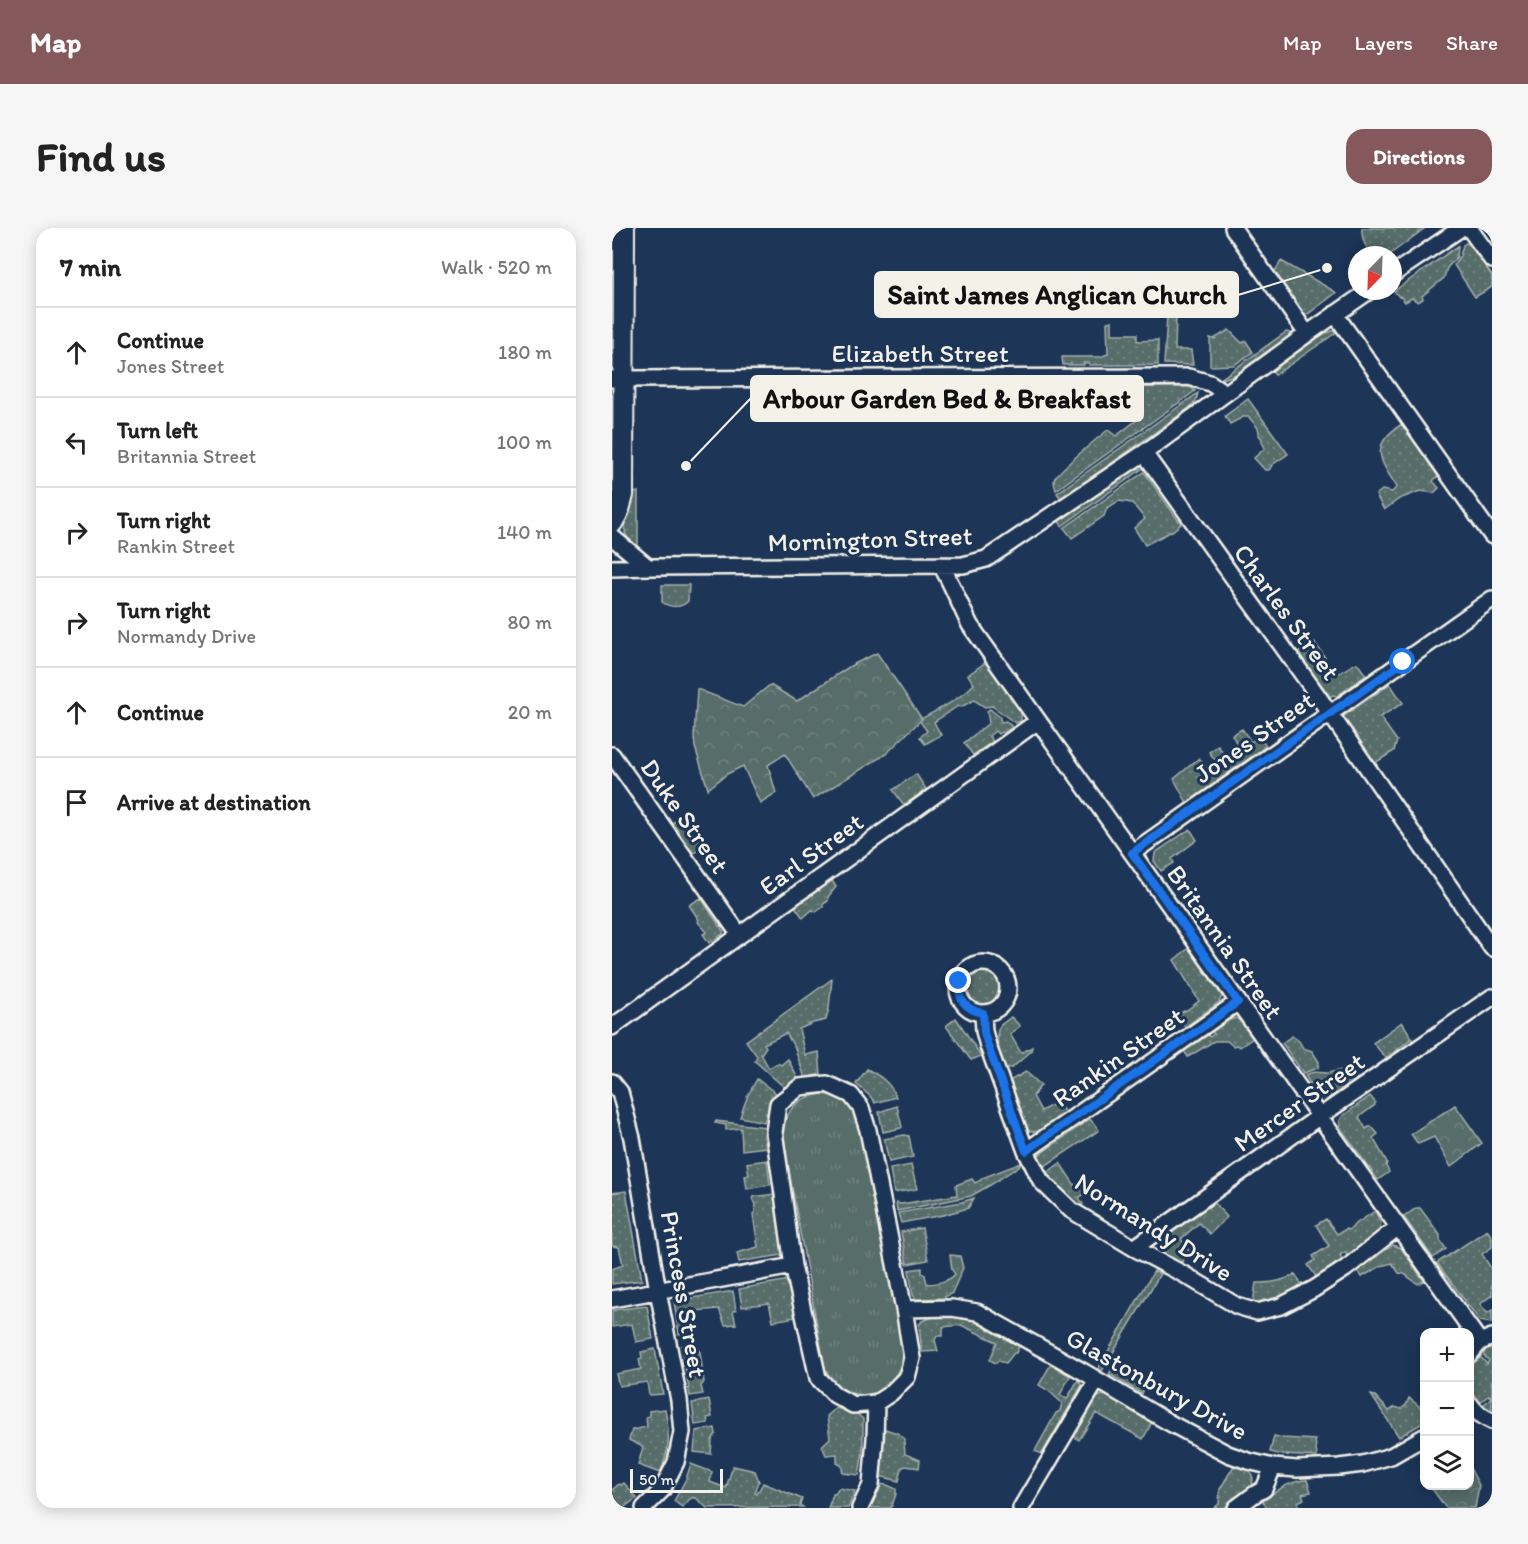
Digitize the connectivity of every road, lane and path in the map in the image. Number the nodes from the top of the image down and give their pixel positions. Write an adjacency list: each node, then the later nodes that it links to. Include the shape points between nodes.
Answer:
1 (624, 228): 10 (main road)
2 (1233, 228): 9 (street)
3 (1461, 228): 6 (street)
4 (1469, 228): 5 (street)
5 (1492, 260)
6 (1402, 268)
7 (1356, 300): 8 (street, Mornington Street)
8 (1335, 314): 9 (street, Mornington Street); 14 (street)
9 (1307, 334): 11 (street, Mornington Street)
10 (618, 379): 11 (street, Elizabeth Street, via 1189,377 1210,383); 13 (main road, via 623,495)
11 (1225, 393): 12 (street, Mornington Street)
12 (1144, 453): 16 (street, Mornington Street, via 987,559); 20 (street, Charles Street)
13 (612, 523)
14 (1492, 536)
15 (612, 537): 17 (street)
16 (941, 565): 17 (street, Mornington Street); 21 (street, Britannia Street, via 970,625)
17 (648, 567): 18 (street, Mornington Street)
18 (612, 568)
19 (1492, 599): 20 (street, Jones Street)
20 (1330, 713): 23 (street, Jones Street); 25 (street, Charles Street)
21 (1038, 721): 23 (street, Britannia Street); 24 (street, Earl Street)
22 (612, 755): 24 (street, Duke Street)
23 (1132, 853): 27 (street, Britannia Street)
24 (739, 934): 29 (street, Earl Street)
25 (1492, 948)
26 (1492, 997): 31 (street, Mercer Street)
27 (1238, 1002): 31 (street, Britannia Street); 32 (street, Rankin Street)
28 (983, 1013): 32 (street, Normandy Drive, via 988,1046)
29 (612, 1027)
30 (612, 1082): 36 (street, Princess Street, via 620,1092 632,1138)
31 (1320, 1116): 33 (street, Britannia Street); 34 (street, Mercer Street)
32 (1026, 1151): 34 (street, Normandy Drive, via 1041,1181 1071,1210)
33 (1398, 1227): 34 (street, Normandy Drive, via 1314,1289 1281,1306 1257,1312 1237,1306); 39 (street, Britannia Street)
34 (1134, 1248)
35 (793, 1266): 36 (street); 38 (street, via 774,1132 778,1104 800,1087 827,1084 852,1095 861,1108); 42 (street, via 818,1378 852,1405)
36 (657, 1291): 37 (street); 47 (street, Princess Street, via 682,1432 676,1462 662,1490)
37 (612, 1299)
38 (904, 1309): 41 (street, Glastonbury Drive, via 977,1312); 42 (street, via 912,1358 907,1377)
39 (1486, 1340): 40 (street)
40 (1474, 1350)
41 (1097, 1380): 46 (street, Glastonbury Drive, via 1228,1454); 49 (street)
42 (876, 1402): 48 (street, via 871,1485)
43 (1474, 1409): 44 (street)
44 (1492, 1421)
45 (1420, 1440): 46 (street, Glastonbury Drive, via 1391,1456 1364,1464 1329,1469)
46 (1273, 1467): 50 (street, via 1264,1490)
47 (644, 1508)
48 (860, 1508)
49 (1021, 1508)
50 (1236, 1508)

